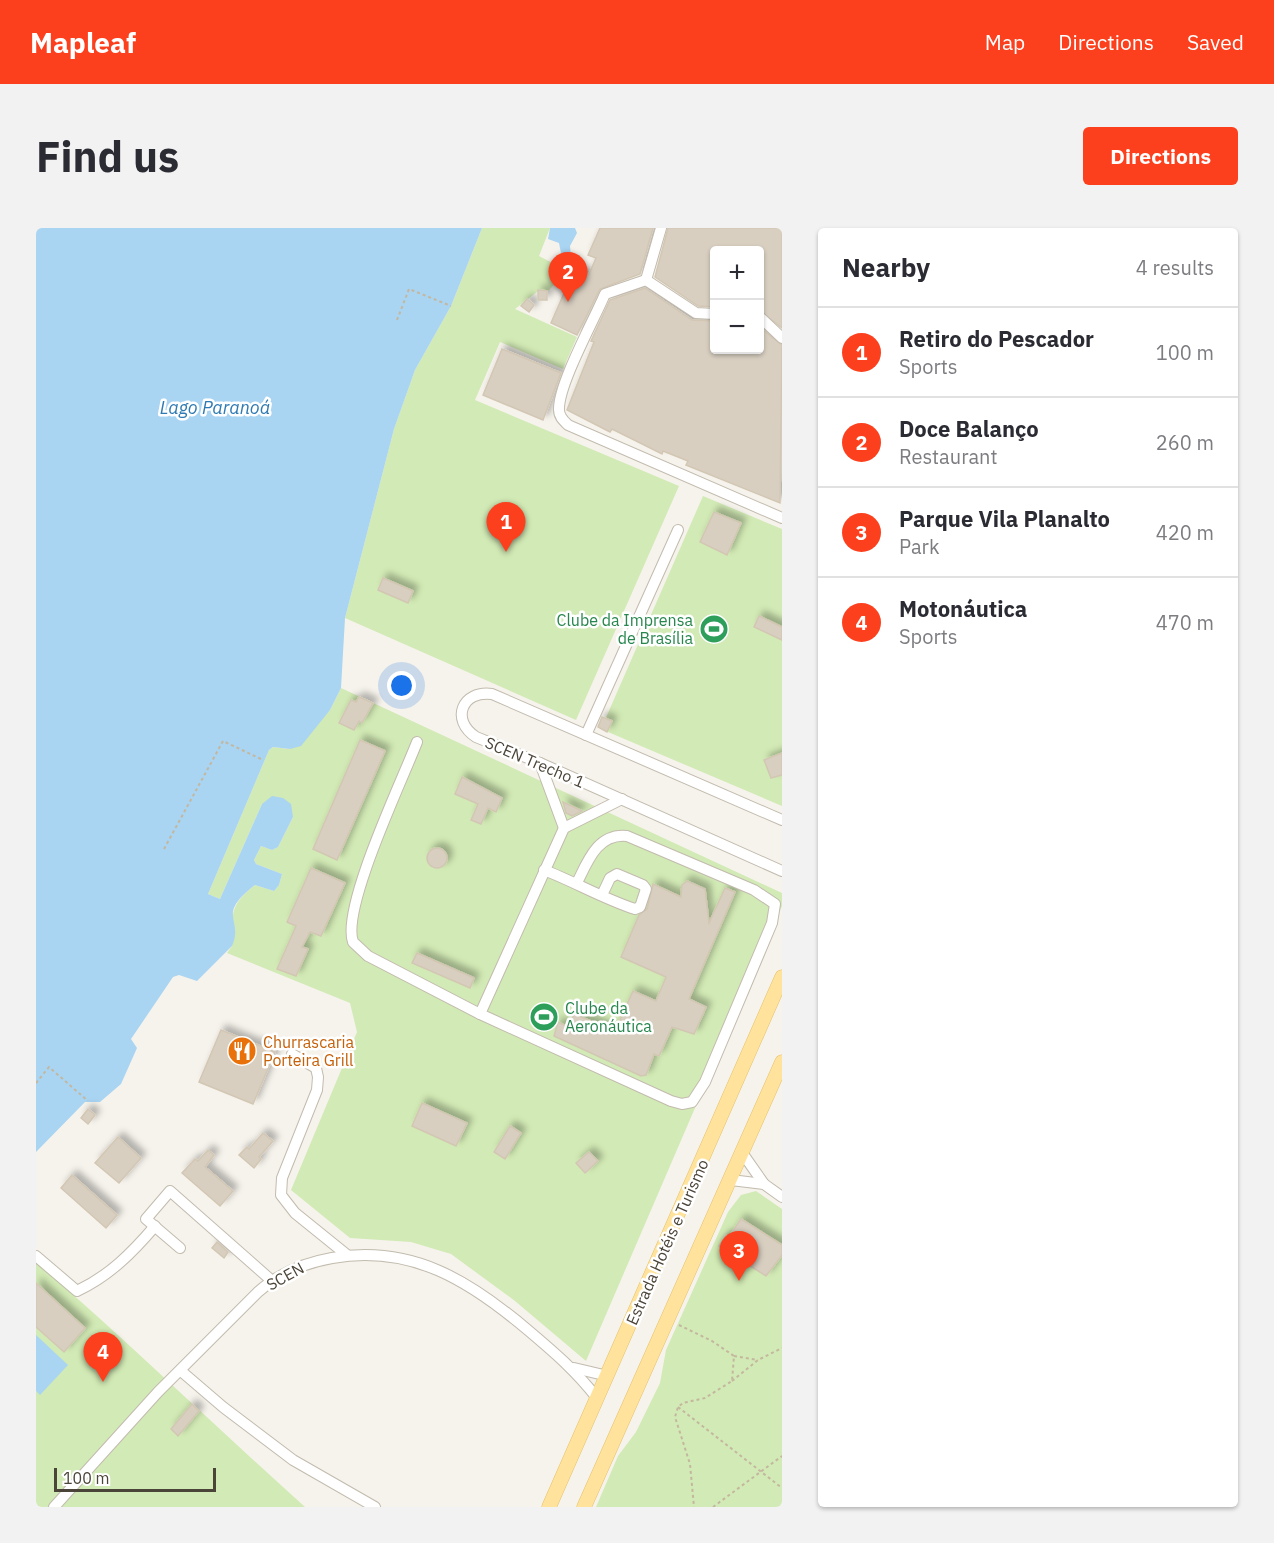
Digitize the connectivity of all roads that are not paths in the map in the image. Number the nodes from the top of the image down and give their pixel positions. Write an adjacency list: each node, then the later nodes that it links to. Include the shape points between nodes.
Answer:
1 (661, 228): 2 (street)
2 (646, 280): 3 (street, via 696,313); 6 (street, via 605,294 562,393 560,415 568,425)
3 (710, 314)
4 (764, 322): 5 (street)
5 (782, 338)
6 (782, 519)
7 (678, 530): 8 (street)
8 (586, 735): 10 (street, SCEN Trecho 1, via 492,694 472,696 461,714 467,732); 12 (street, SCEN Trecho 1)
9 (417, 742): 19 (street, via 362,883 350,921 350,935 368,956)
10 (540, 763): 11 (street, SCEN Trecho 1); 13 (street)
11 (622, 799): 13 (street); 15 (street, SCEN Trecho 1)
12 (782, 820)
13 (564, 828): 14 (street)
14 (544, 870): 16 (street); 19 (street)
15 (782, 872)
16 (577, 883): 17 (street); 19 (street, via 602,842 613,836 627,836 754,890 775,904 772,923 696,1098 687,1104 671,1101)
17 (602, 895)
18 (782, 977): 33 (main road, Estrada Hotéis e Turismo)
19 (480, 1014)
20 (292, 1054): 28 (street, via 316,1068 318,1085 282,1178 281,1195 295,1213)
21 (782, 1062): 22 (main road, Estrada Hotéis e Turismo)
22 (743, 1154): 23 (main road, Estrada Hotéis e Turismo); 24 (street)
23 (731, 1180): 24 (street); 38 (main road, Estrada Hotéis e Turismo)
24 (764, 1184): 25 (street)
25 (782, 1197)
26 (155, 1227): 27 (street); 29 (street, via 130,1256 77,1291); 30 (street, via 146,1219 170,1191)
27 (180, 1248)
28 (347, 1255): 30 (street, SCEN, via 306,1264); 31 (street, SCEN, via 382,1254 445,1272 481,1293)
29 (36, 1256)
30 (271, 1280): 32 (street, SCEN)
31 (574, 1368): 33 (street, SCEN); 34 (street, SCEN)
32 (181, 1371): 35 (street, SCEN); 36 (street, via 293,1460)
33 (608, 1376): 34 (main road, Estrada Hotéis e Turismo)
34 (597, 1398): 37 (main road, Estrada Hotéis e Turismo)
35 (54, 1507)
36 (375, 1507)
37 (549, 1507)
38 (584, 1507)

